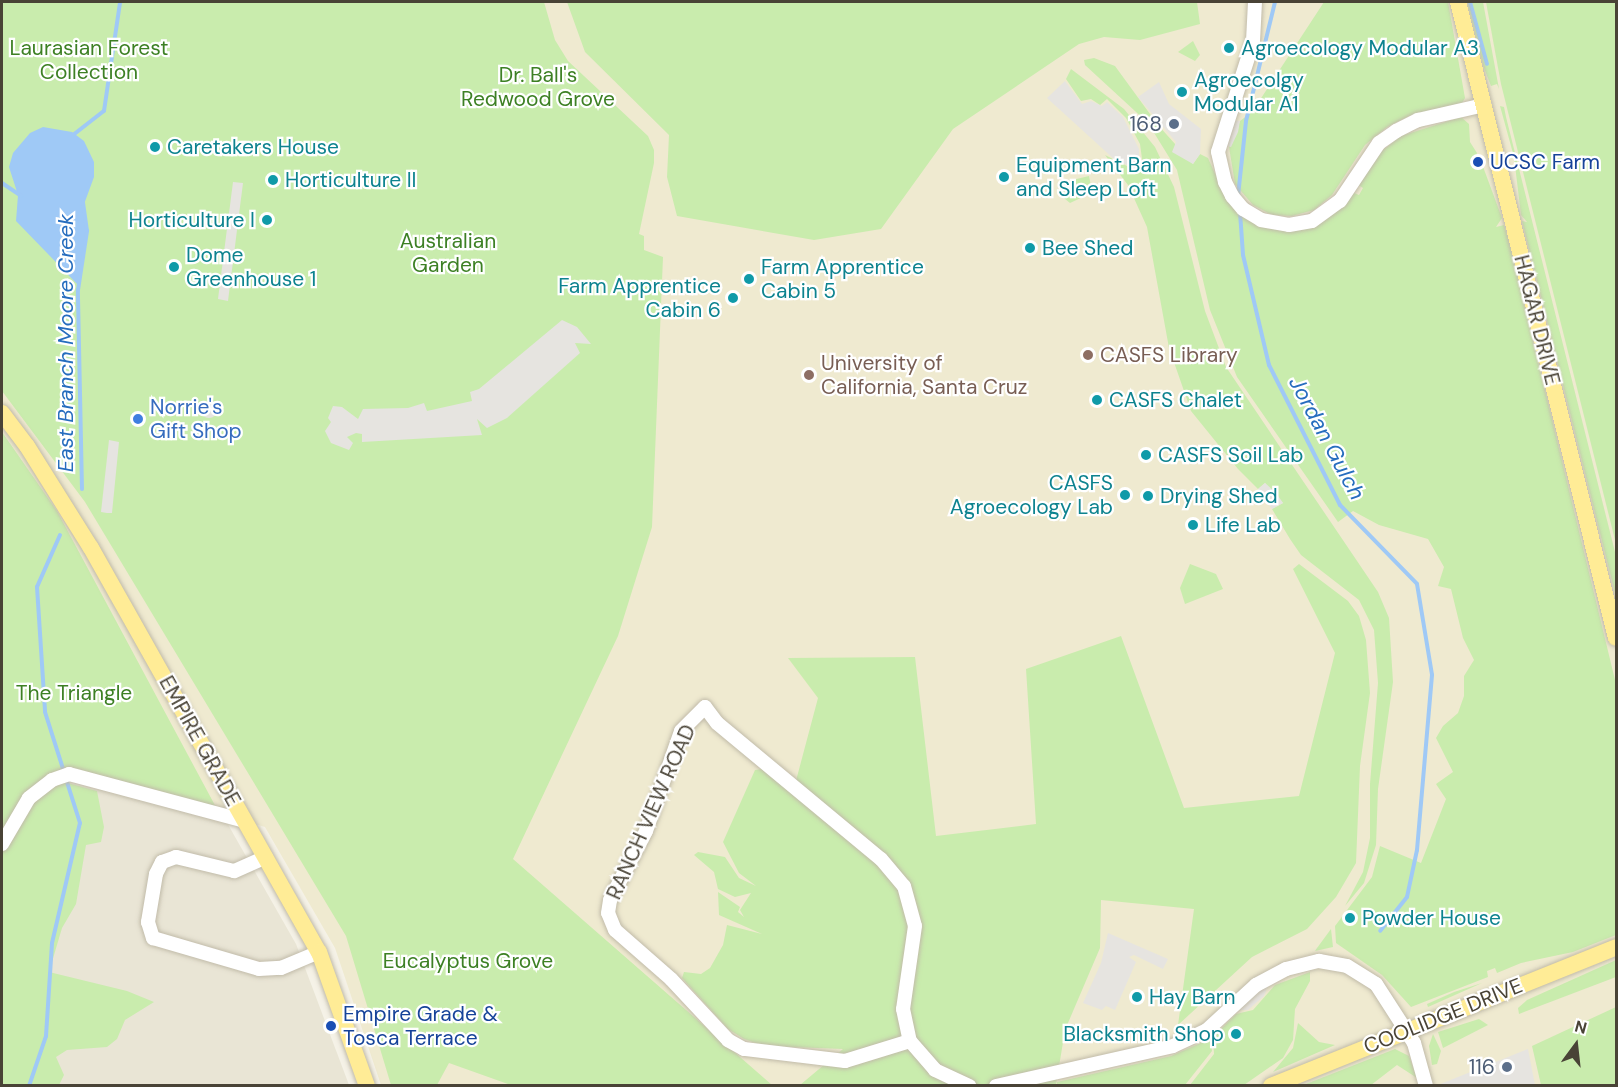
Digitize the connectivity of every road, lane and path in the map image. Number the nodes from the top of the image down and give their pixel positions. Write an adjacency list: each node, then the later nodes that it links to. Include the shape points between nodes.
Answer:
1 (1255, 2): 3 (street, via 1253,42 1218,152 1232,196 1243,209 1261,220 1289,225 1319,217 1340,201 1379,143 1396,131 1418,120)
2 (1458, 2): 3 (main road, HAGAR DRIVE)
3 (1484, 105): 5 (main road, HAGAR DRIVE)
4 (2, 413): 6 (main road, EMPIRE GRADE, via 91,548)
5 (1617, 638)
6 (245, 821): 7 (street, via 69,774 52,780 23,804); 8 (main road, EMPIRE GRADE)
7 (2, 844)
8 (266, 857): 10 (main road, EMPIRE GRADE); 10 (street, via 234,870 176,857 162,862 156,874 148,922 153,938 259,969 281,968)
9 (1617, 947): 11 (main road, COOLIDGE DRIVE)
10 (319, 952): 13 (main road, EMPIRE GRADE)
11 (1407, 1031): 15 (street, via 1387,998 1362,974 1334,963 1310,962 1256,985 1207,1030 1173,1046); 16 (main road, COOLIDGE DRIVE); 17 (street)
12 (910, 1041): 12 (street, RANCH VIEW ROAD, via 845,1061 744,1049 728,1040 671,979 615,930 608,913 610,900 640,845 681,731 705,706 717,723 881,859 904,886 915,926 903,1009); 14 (street, RANCH VIEW ROAD, via 935,1070)
13 (368, 1086)
14 (969, 1086)
15 (996, 1086)
16 (1271, 1086)
17 (1426, 1086)

